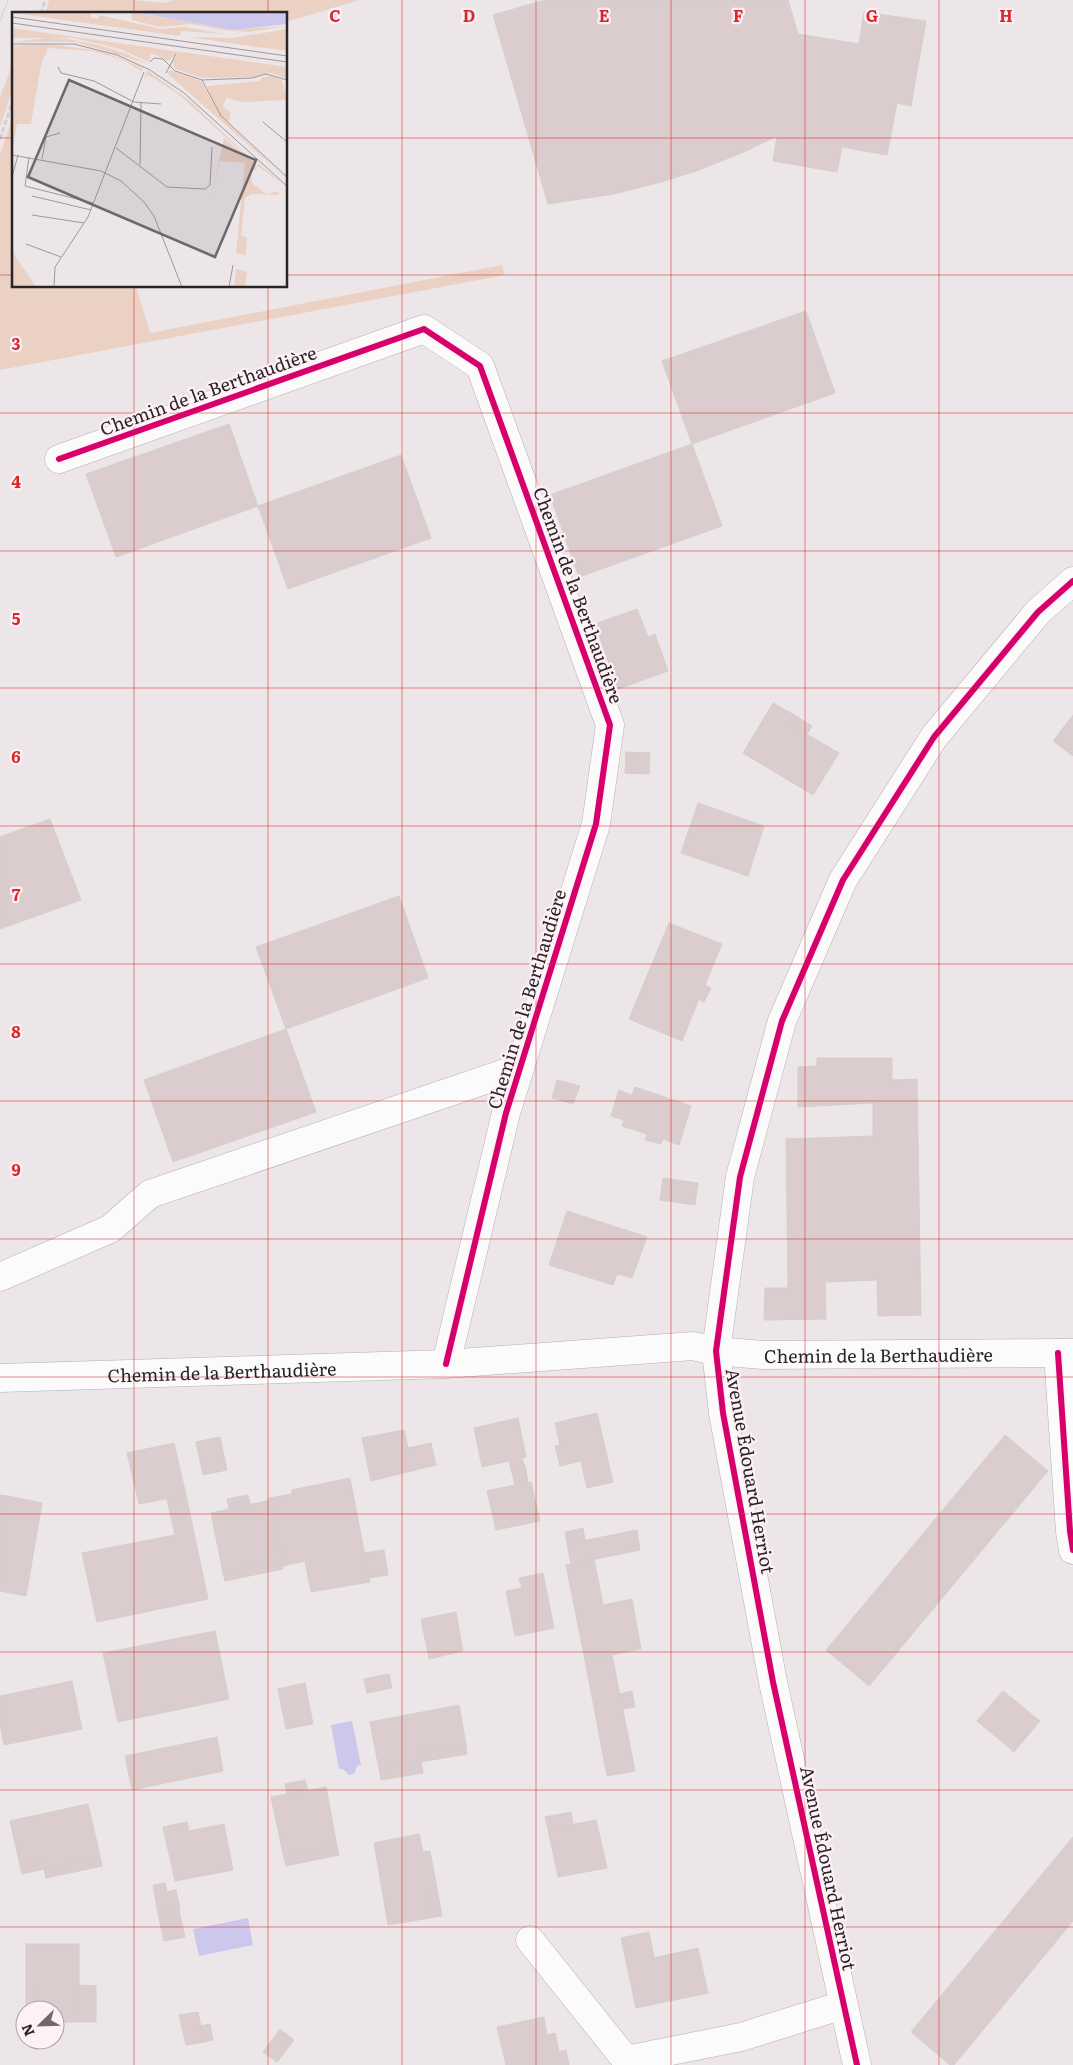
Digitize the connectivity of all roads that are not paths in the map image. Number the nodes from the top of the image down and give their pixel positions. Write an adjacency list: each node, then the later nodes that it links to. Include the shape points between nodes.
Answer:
1 (59, 458): 3 (street, Chemin de la Berthaudière, via 424,329 480,366 610,724 596,824)
2 (1073, 581): 5 (street, Avenue Édouard Herriot, via 1038,612 934,737 843,880 782,1021 740,1177)
3 (520, 1068): 4 (street, via 150,1194 110,1229); 7 (street, Chemin de la Berthaudière, via 506,1113)
4 (0, 1277)
5 (716, 1351): 6 (street, Chemin de la Berthaudière, via 763,1355); 7 (street, Chemin de la Berthaudière, via 693,1346); 11 (street, Avenue Édouard Herriot, via 723,1413 773,1682)
6 (1066, 1353): 9 (street)
7 (446, 1364): 8 (street, Chemin de la Berthaudière)
8 (0, 1378)
9 (1073, 1550)
10 (530, 1940): 11 (street, via 626,2060 741,2036)
11 (843, 2005): 12 (street, Avenue Édouard Herriot)
12 (857, 2065)

